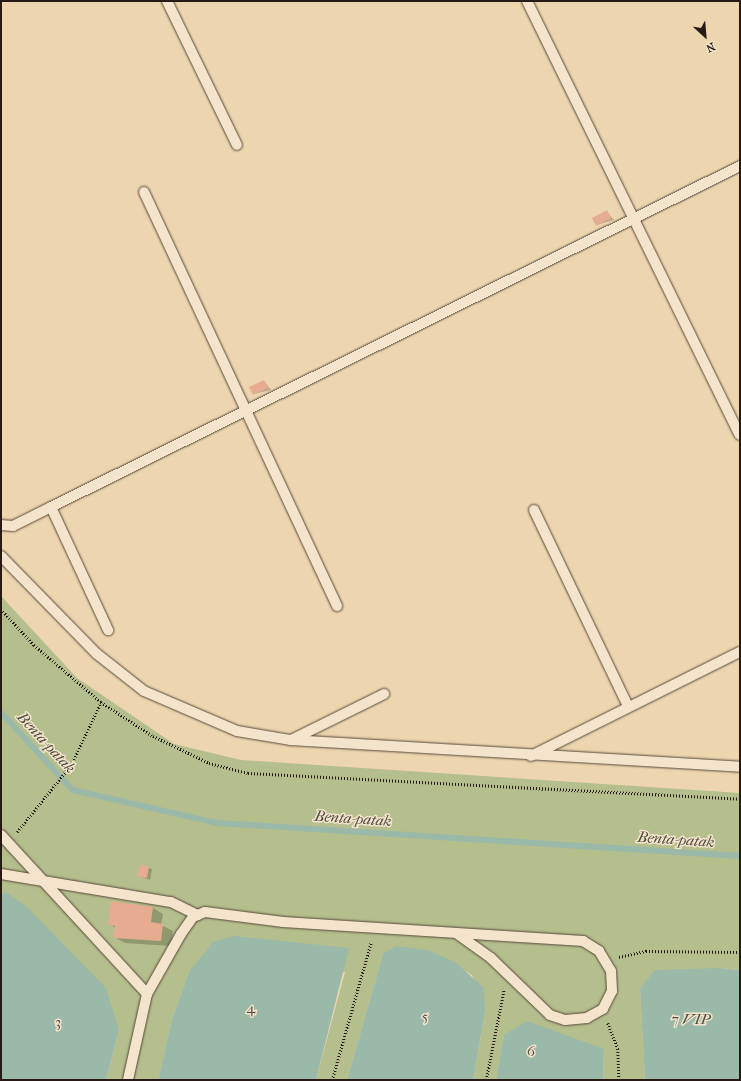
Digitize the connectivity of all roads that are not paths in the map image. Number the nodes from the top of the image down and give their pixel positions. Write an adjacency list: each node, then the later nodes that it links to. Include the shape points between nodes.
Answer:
1 (167, 1): 3 (lane)
2 (527, 1): 6 (lane)
3 (236, 145)
4 (740, 166): 6 (lane)
5 (144, 192): 7 (lane)
6 (633, 219): 7 (lane); 8 (lane)
7 (245, 409): 9 (lane); 13 (lane)
8 (740, 435)
9 (51, 507): 11 (lane, via 12,526); 14 (lane)
10 (534, 510): 17 (lane)
11 (1, 525)
12 (1, 556): 18 (lane, via 97,654 144,691 238,731)
13 (337, 606)
14 (108, 630)
15 (740, 652): 17 (lane)
16 (384, 694): 18 (lane)
17 (628, 706): 19 (lane)
18 (291, 740): 19 (lane)
19 (529, 757): 20 (lane)
20 (740, 767)
21 (4, 839): 23 (lane)
22 (1, 874): 23 (lane)
23 (41, 879): 24 (lane, via 171,902); 26 (lane)
24 (198, 915): 25 (lane, via 224,912 283,922); 26 (lane, via 181,934)
25 (456, 933): 25 (lane, via 583,941 599,951 611,970 612,991 603,1009 580,1018 565,1020 550,1015 508,975)
26 (147, 994): 27 (lane)
27 (128, 1080)

